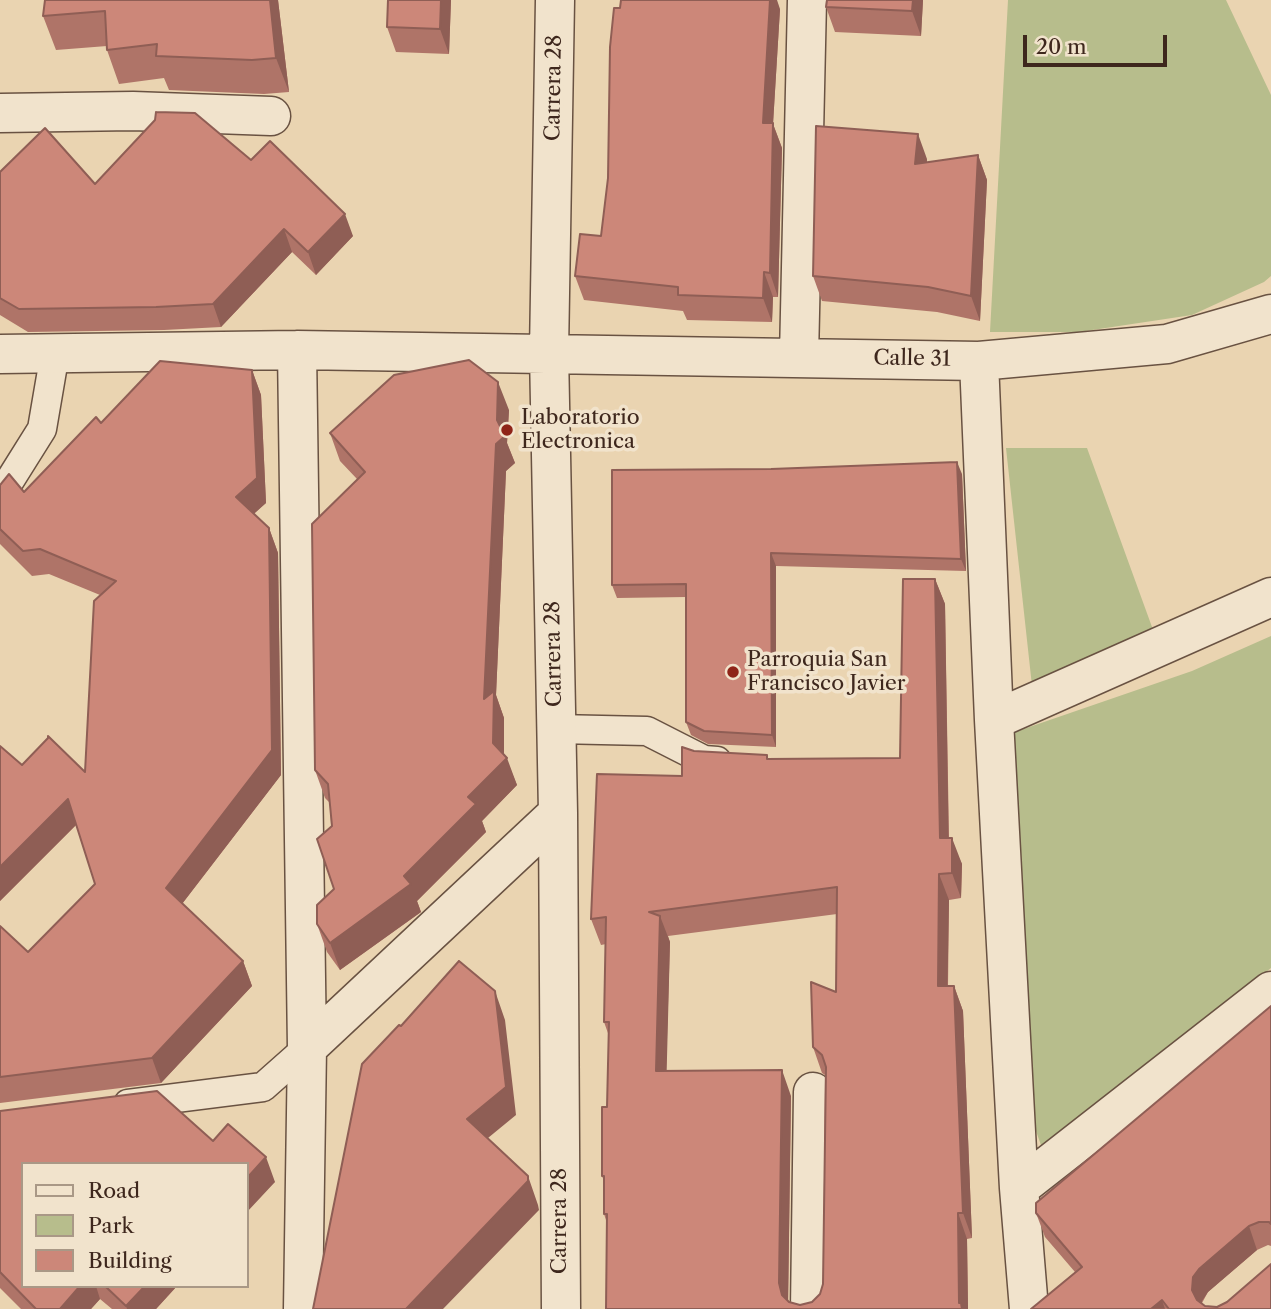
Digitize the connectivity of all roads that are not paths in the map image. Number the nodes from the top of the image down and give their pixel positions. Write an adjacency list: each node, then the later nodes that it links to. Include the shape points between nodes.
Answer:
1 (555, 0): 7 (street, Carrera 28)
2 (807, 0): 10 (street)
3 (0, 113): 4 (street)
4 (271, 116)
5 (1271, 313): 11 (street, Calle 31, via 1167,345)
6 (298, 350): 7 (street, Calle 31); 8 (street, Calle 31); 19 (street)
7 (549, 352): 10 (street, Calle 31); 15 (street, Carrera 28)
8 (55, 353): 9 (street, Calle 31); 12 (lane, via 42,429)
9 (0, 354)
10 (799, 357): 11 (street, Calle 31)
11 (979, 361): 14 (street)
12 (0, 496)
13 (1271, 597): 14 (street)
14 (994, 720): 22 (street)
15 (556, 729): 16 (lane, via 647,731 704,760); 17 (street, Carrera 28)
16 (742, 762)
17 (558, 813): 19 (street); 24 (street, Carrera 28)
18 (1271, 991): 22 (street)
19 (307, 1048): 21 (lane, via 264,1087); 23 (street)
20 (813, 1091): 25 (street)
21 (97, 1108)
22 (1019, 1188): 26 (street)
23 (303, 1309)
24 (561, 1309)
25 (810, 1309)
26 (1029, 1309)

